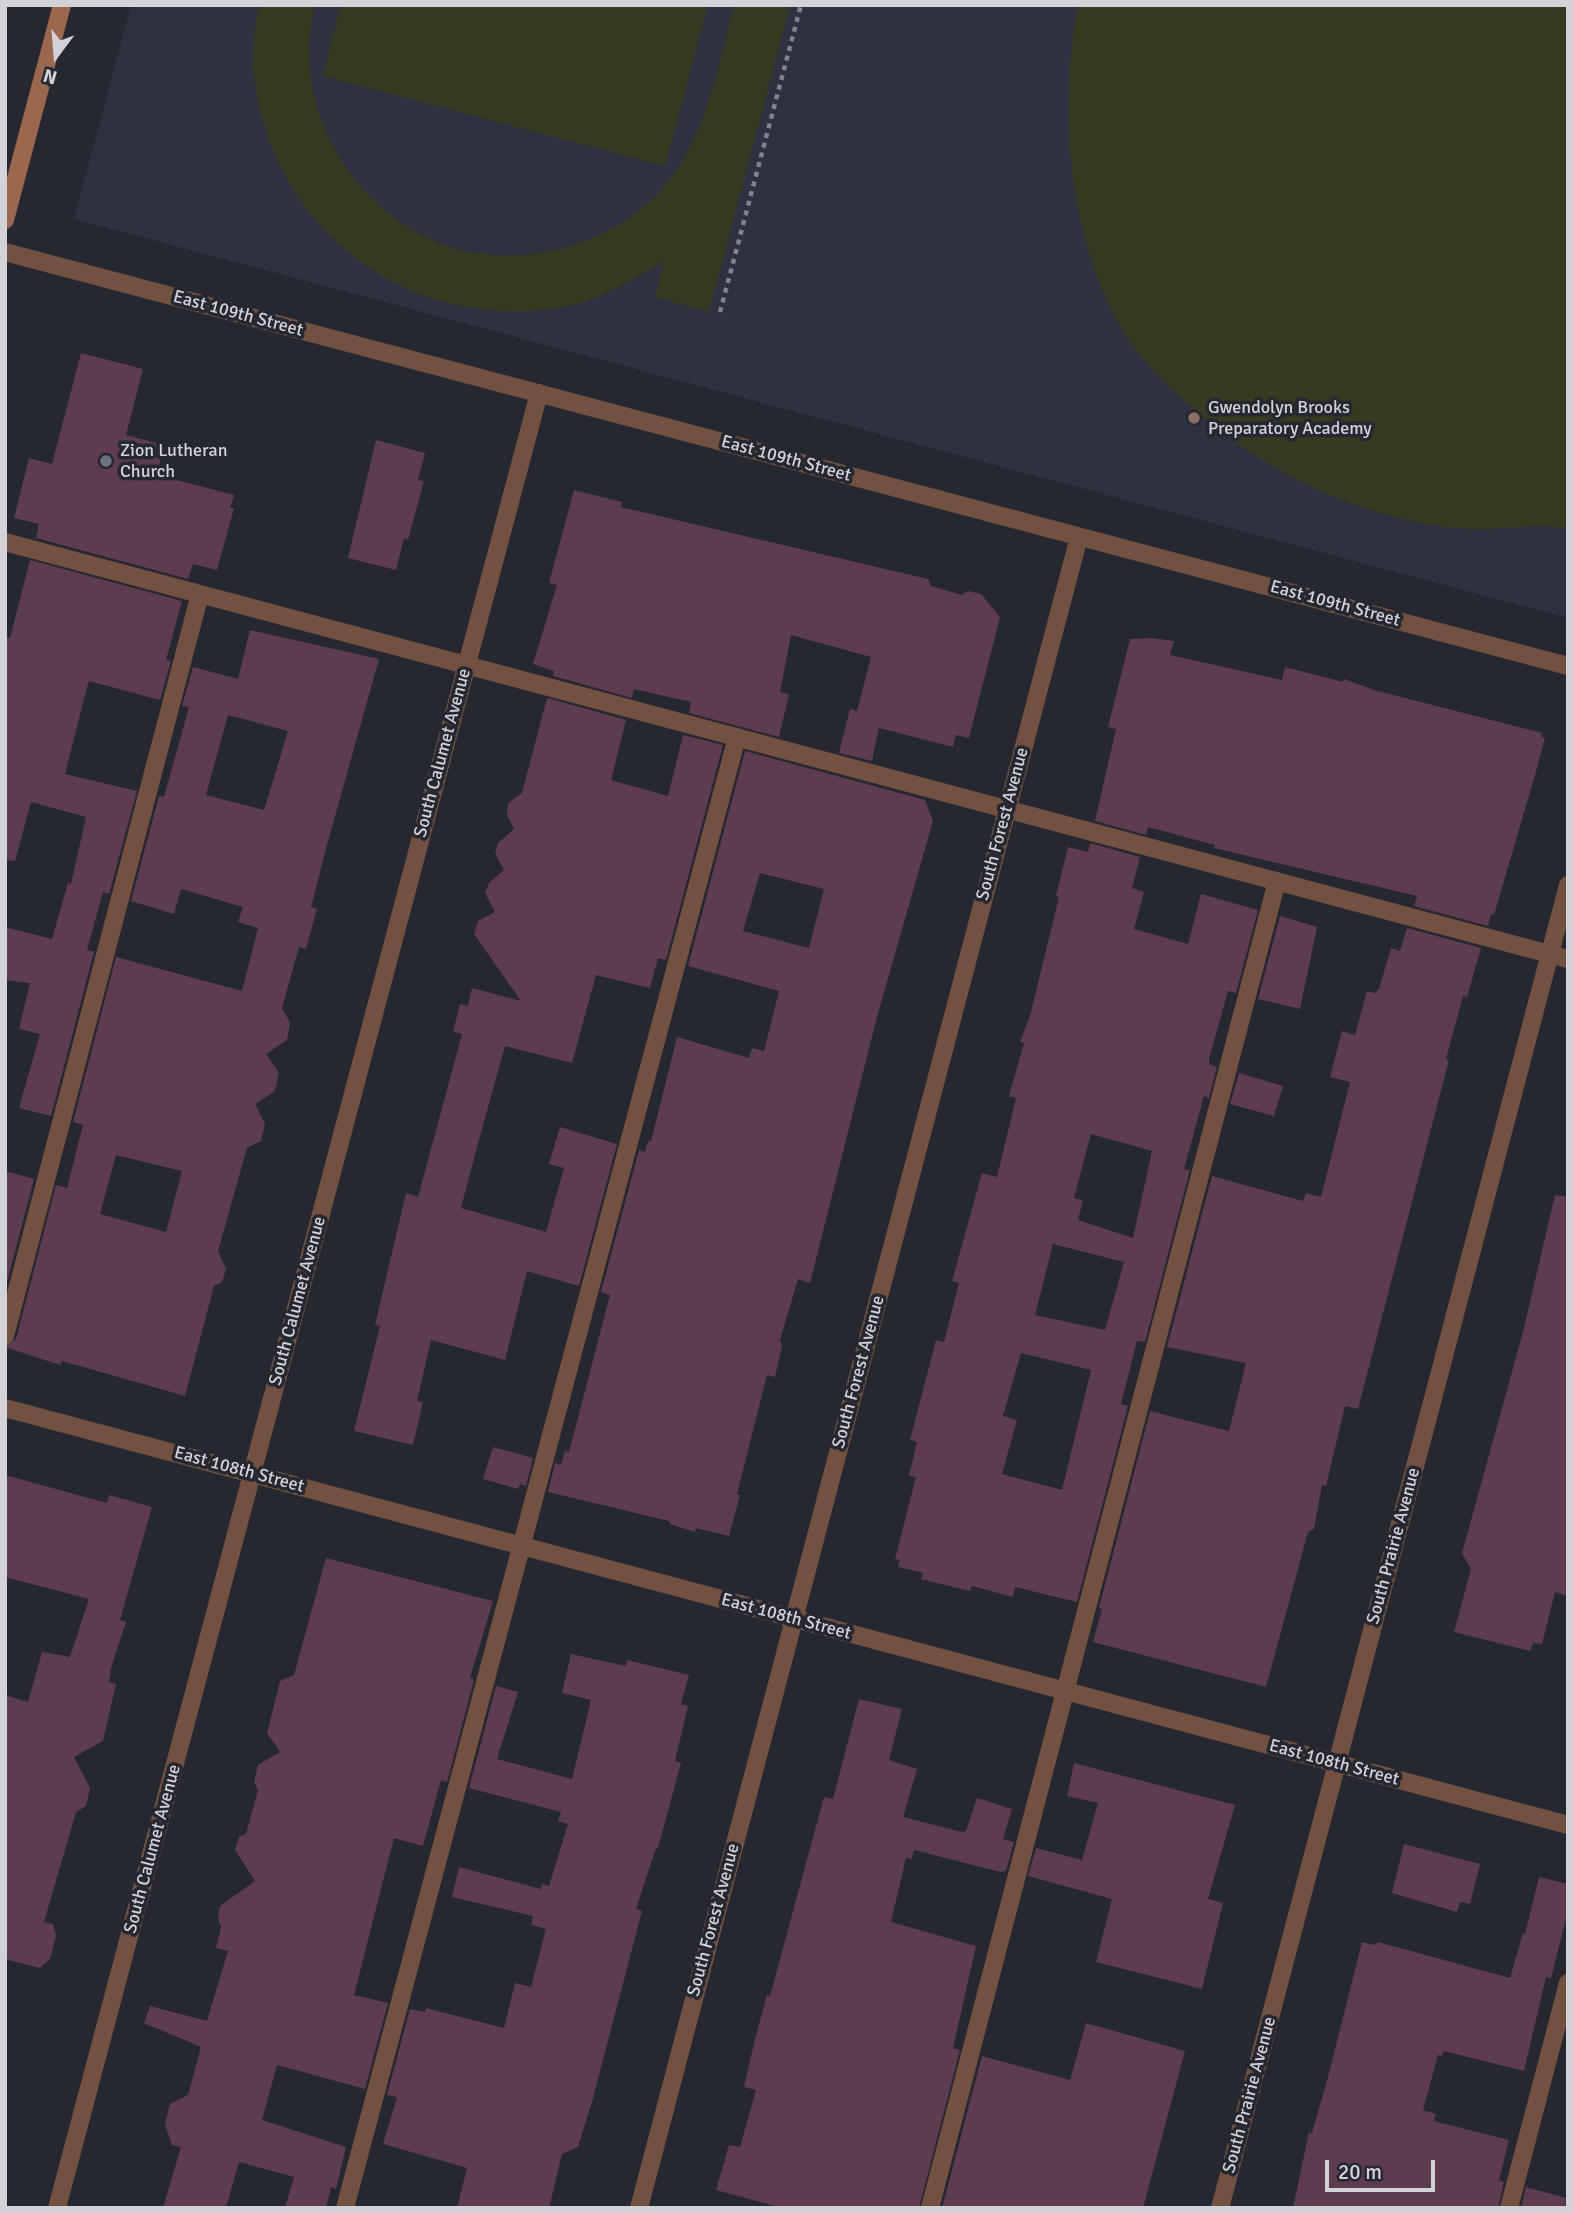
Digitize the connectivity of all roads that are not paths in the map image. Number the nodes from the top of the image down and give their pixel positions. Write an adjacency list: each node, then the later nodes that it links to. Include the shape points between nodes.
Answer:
1 (62, 5): 2 (street)
2 (5, 220)
3 (5, 252): 4 (street, East 109th Street)
4 (539, 393): 5 (street, East 109th Street); 8 (street, South Calumet Avenue)
5 (1079, 537): 9 (street, East 109th Street); 11 (street, South Forest Avenue)
6 (5, 541): 7 (street)
7 (200, 594): 8 (street); 16 (street)
8 (467, 665): 10 (street); 18 (street, South Calumet Avenue)
9 (1568, 666)
10 (737, 737): 11 (street); 19 (street)
11 (1007, 809): 12 (street); 20 (street, South Forest Avenue)
12 (1277, 881): 14 (street); 21 (street)
13 (1568, 885): 14 (street, South Prairie Avenue)
14 (1550, 954): 15 (street); 22 (street, South Prairie Avenue)
15 (1568, 959)
16 (5, 1336)
17 (5, 1408): 18 (street, East 108th Street)
18 (252, 1474): 19 (street, East 108th Street); 25 (street, South Calumet Avenue)
19 (522, 1546): 20 (street, East 108th Street); 26 (street)
20 (794, 1618): 21 (street, East 108th Street); 27 (street, South Forest Avenue)
21 (1065, 1691): 22 (street, East 108th Street); 28 (street)
22 (1337, 1764): 23 (street, East 108th Street); 29 (street, South Prairie Avenue)
23 (1568, 1825)
24 (1568, 1983): 30 (street)
25 (57, 2208)
26 (345, 2208)
27 (639, 2208)
28 (930, 2208)
29 (1220, 2208)
30 (1509, 2208)

